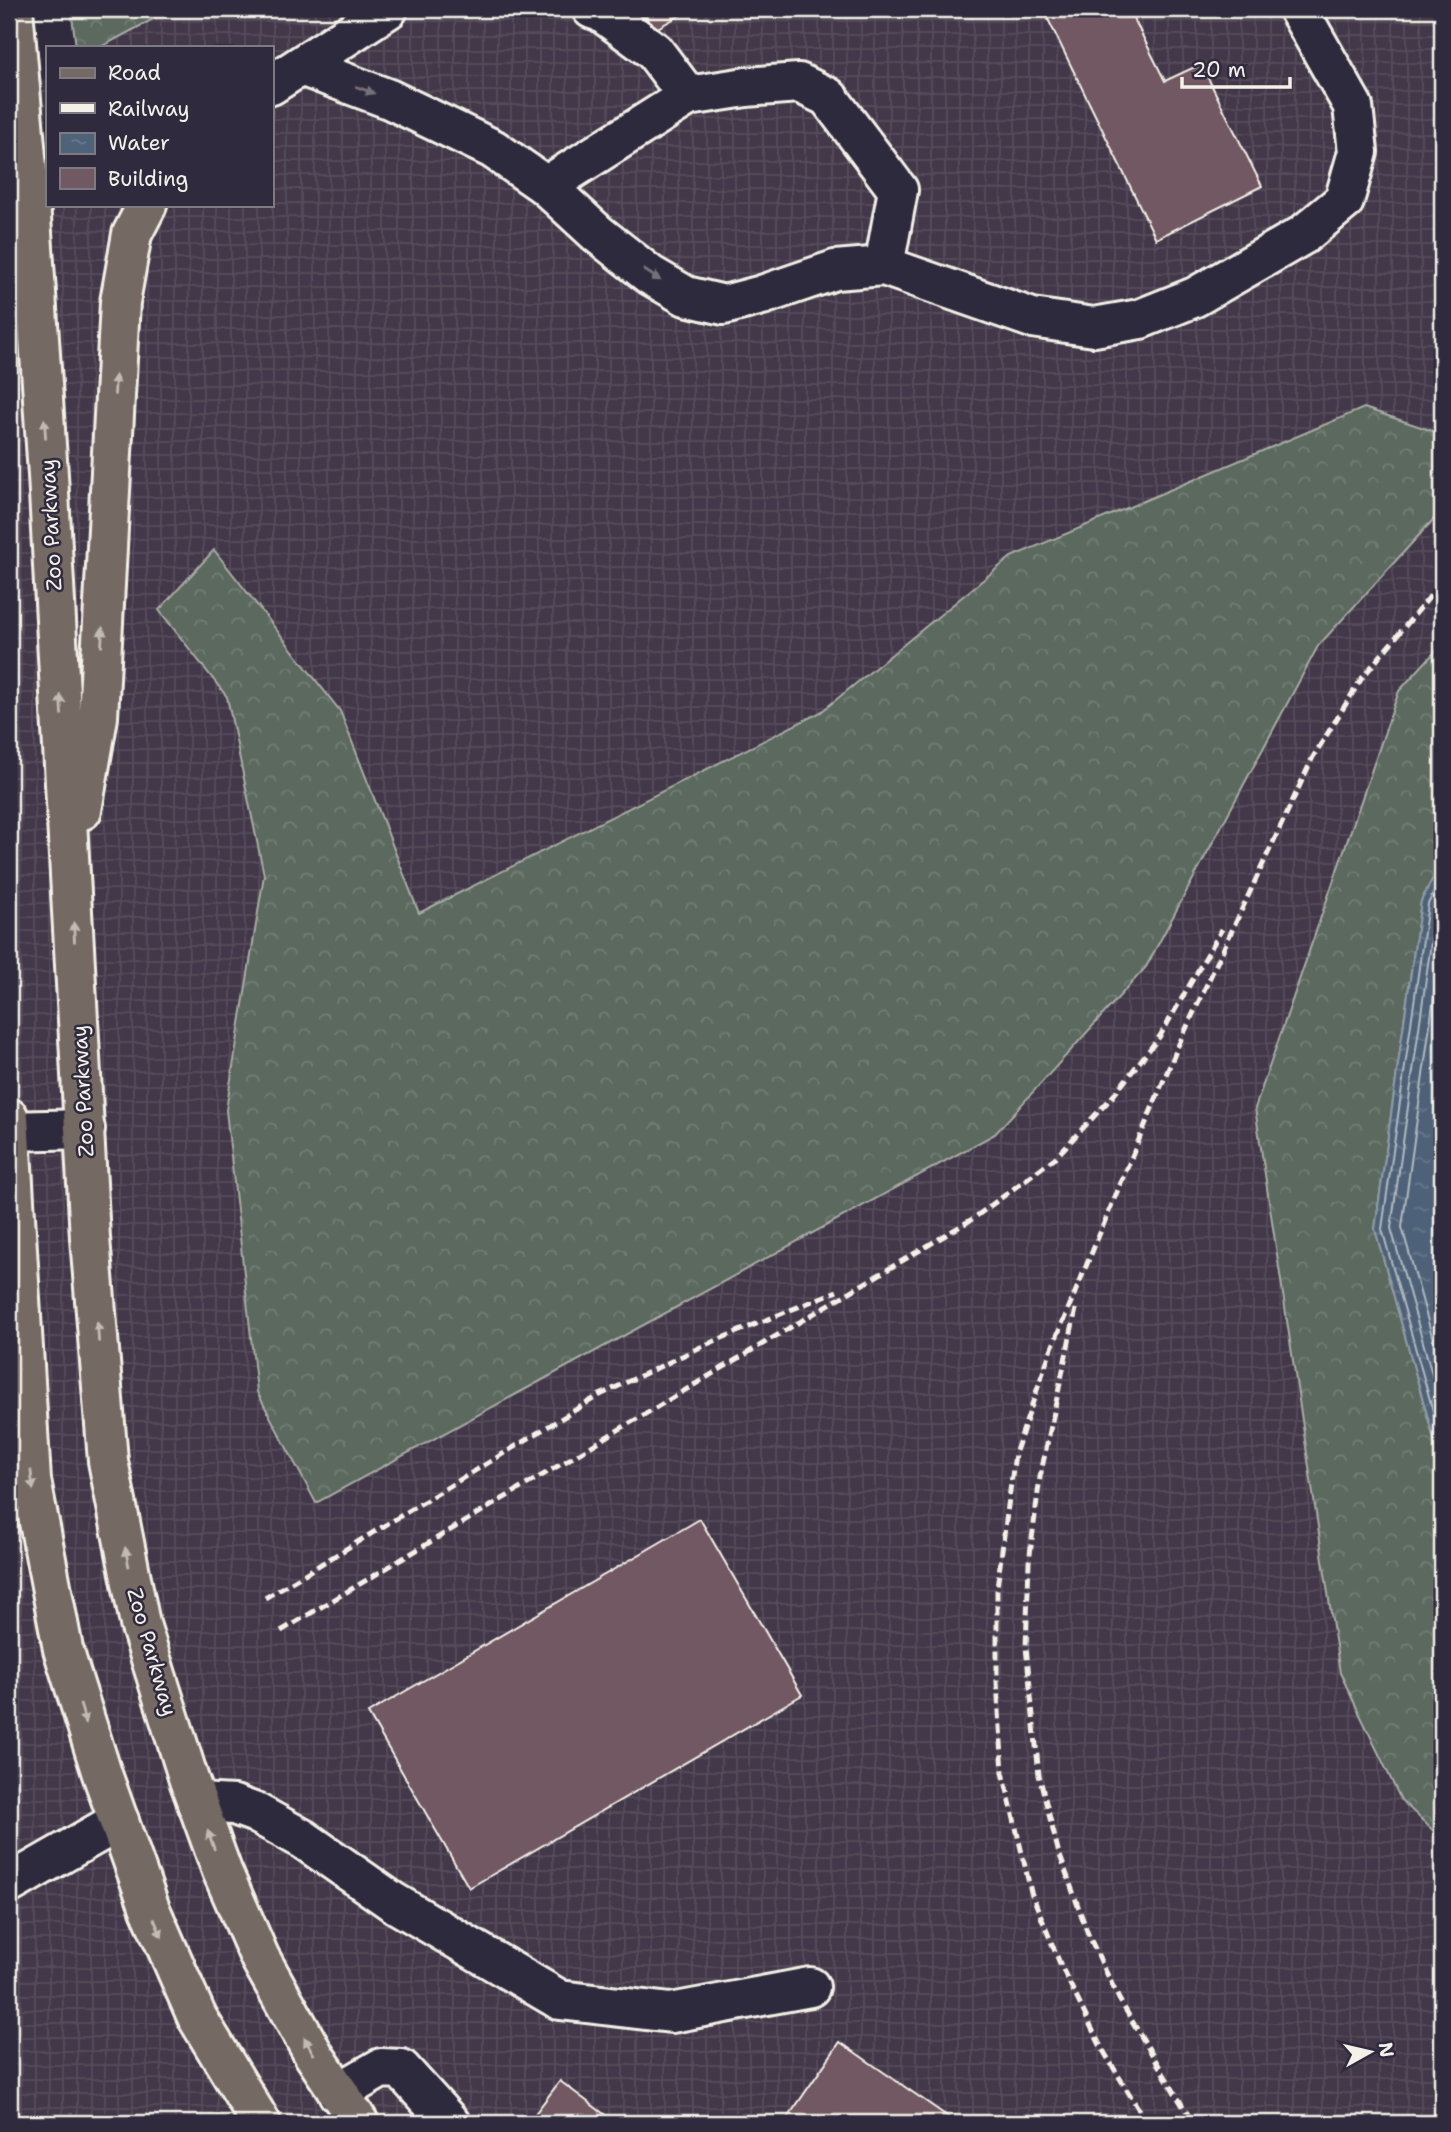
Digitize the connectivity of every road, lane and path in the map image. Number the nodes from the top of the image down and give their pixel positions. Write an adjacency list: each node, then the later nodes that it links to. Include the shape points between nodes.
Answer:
1 (13, 9): 8 (main road, Zoo Parkway)
2 (388, 9): 5 (street)
3 (592, 9): 6 (street, via 654,51)
4 (1298, 9): 10 (street, via 1353,106 1358,152 1344,201 1303,235 1195,297 1140,319 1094,327 1032,318)
5 (286, 76): 7 (street, one-way to 7, via 390,100 493,149)
6 (688, 96): 7 (street); 10 (street, via 799,83 828,97 898,190)
7 (546, 186): 10 (street, one-way to 10, via 650,275 686,296 724,305 835,270)
8 (29, 203): 11 (main road, Zoo Parkway, one-way to 8)
9 (146, 206): 11 (main road, one-way to 9, via 98,717 120,302 132,234)
10 (884, 266)
11 (71, 874): 13 (main road, Zoo Parkway, one-way to 11)
12 (9, 1118): 14 (main road)
13 (85, 1129): 14 (street); 15 (main road, Zoo Parkway, one-way to 13, via 140,1624 108,1461)
14 (9, 1131): 16 (main road, one-way to 16, via 31,1480 63,1649)
15 (197, 1802): 18 (street, via 234,1805 256,1813 303,1839 393,1902 560,2000 670,2013); 19 (main road, Zoo Parkway, one-way to 15, via 260,1958)
16 (119, 1821): 17 (street); 20 (main road, one-way to 20, via 150,1909 197,2017)
17 (11, 1877)
18 (810, 1987)
19 (348, 2108): 21 (street, via 381,2068 401,2068)
20 (261, 2123)
21 (450, 2123)

